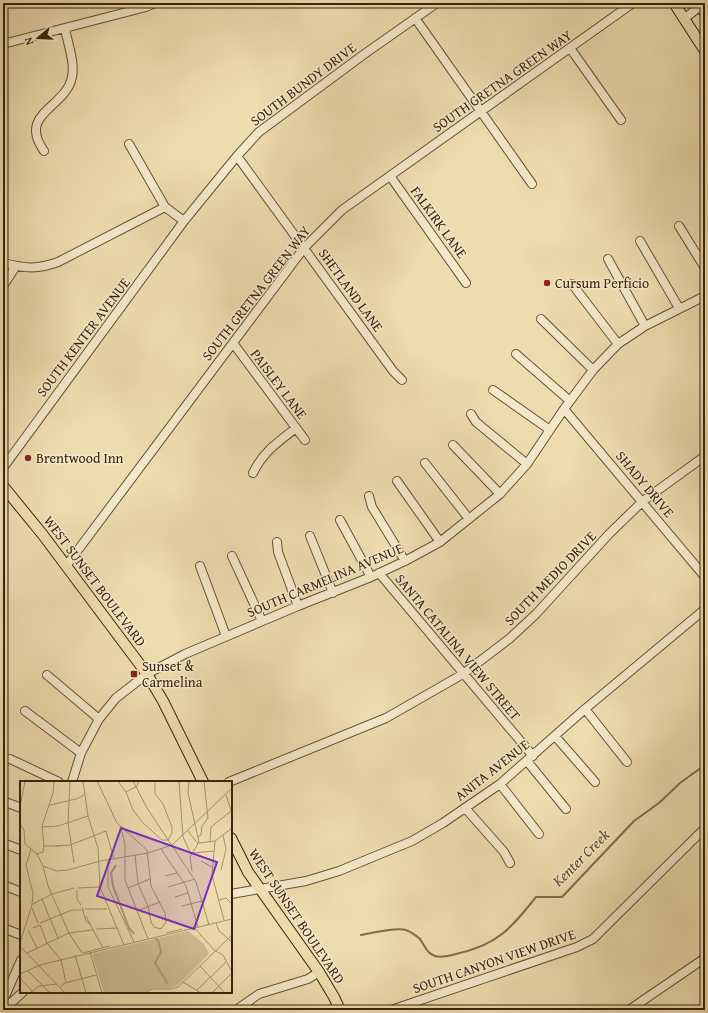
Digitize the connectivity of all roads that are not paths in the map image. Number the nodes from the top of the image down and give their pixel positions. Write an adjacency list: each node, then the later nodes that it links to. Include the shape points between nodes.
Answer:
1 (155, 3): 8 (street, via 146,8)
2 (437, 3): 6 (street, SOUTH BUNDY DRIVE)
3 (633, 3): 10 (street, SOUTH GRETNA GREEN WAY)
4 (674, 3): 7 (main road)
5 (702, 6): 7 (street)
6 (415, 18): 12 (street); 16 (street, SOUTH BUNDY DRIVE, via 268,124)
7 (684, 19): 11 (main road)
8 (65, 29): 9 (street); 15 (street, via 73,66 72,77 68,90 39,118 36,136)
9 (3, 44)
10 (570, 48): 12 (street, SOUTH GRETNA GREEN WAY); 13 (street)
11 (705, 51)
12 (481, 111): 17 (street, SOUTH GRETNA GREEN WAY); 18 (street)
13 (621, 120)
14 (129, 144): 19 (street)
15 (44, 151)
16 (237, 156): 20 (street, SOUTH BUNDY DRIVE); 23 (street, SHETLAND LANE)
17 (390, 176): 23 (street, SOUTH GRETNA GREEN WAY, via 342,210); 28 (street, FALKIRK LANE)
18 (532, 184)
19 (165, 207): 20 (street); 26 (street, via 58,262 41,267)
20 (184, 221): 51 (street, SOUTH KENTER AVENUE)
21 (679, 226): 27 (street)
22 (640, 241): 32 (street)
23 (304, 248): 35 (street, SOUTH GRETNA GREEN WAY); 39 (street, SHETLAND LANE)
24 (608, 259): 34 (street)
25 (3, 263): 26 (street)
26 (16, 266): 30 (street)
27 (705, 268)
28 (466, 283)
29 (572, 284): 36 (street)
30 (3, 286)
31 (705, 296): 32 (street, SOUTH CARMELINA AVENUE)
32 (679, 308): 34 (street, SOUTH CARMELINA AVENUE)
33 (541, 319): 38 (street)
34 (645, 326): 36 (street, SOUTH CARMELINA AVENUE)
35 (233, 343): 44 (street, PAISLEY LANE); 65 (street, SOUTH GRETNA GREEN WAY)
36 (618, 344): 38 (street, SOUTH CARMELINA AVENUE)
37 (516, 354): 41 (street)
38 (593, 370): 41 (street, SOUTH CARMELINA AVENUE)
39 (402, 380)
40 (493, 390): 45 (street)
41 (570, 401): 42 (street, SOUTH CARMELINA AVENUE)
42 (564, 409): 45 (street, SOUTH CARMELINA AVENUE); 57 (street, SHADY DRIVE)
43 (471, 414): 50 (street, via 476,422)
44 (296, 428): 46 (street, PAISLEY LANE); 52 (street, via 268,450)
45 (550, 430): 50 (street, SOUTH CARMELINA AVENUE)
46 (304, 440)
47 (453, 444): 55 (street)
48 (705, 456): 57 (street, SOUTH MEDIO DRIVE)
49 (425, 464): 58 (street)
50 (528, 464): 55 (street, SOUTH CARMELINA AVENUE)
51 (3, 468)
52 (253, 473)
53 (397, 481): 62 (street)
54 (3, 486): 65 (main road, WEST SUNSET BOULEVARD)
55 (500, 494): 58 (street, SOUTH CARMELINA AVENUE)
56 (369, 496): 64 (street, via 372,508)
57 (642, 501): 68 (street, SHADY DRIVE); 75 (street, SOUTH MEDIO DRIVE, via 536,614 509,639)
58 (469, 519): 62 (street, SOUTH CARMELINA AVENUE)
59 (340, 520): 67 (street, SANTA CATALINA VIEW STREET)
60 (310, 536): 69 (street)
61 (277, 542): 70 (street, via 278,552)
62 (440, 542): 64 (street, SOUTH CARMELINA AVENUE)
63 (232, 556): 72 (street)
64 (406, 561): 67 (street, SOUTH CARMELINA AVENUE)
65 (66, 566): 74 (main road, WEST SUNSET BOULEVARD)
66 (200, 566): 73 (street)
67 (375, 575): 69 (street, SOUTH CARMELINA AVENUE); 75 (street, SANTA CATALINA VIEW STREET)
68 (705, 577)
69 (333, 593): 70 (street, SOUTH CARMELINA AVENUE)
70 (298, 606): 72 (street, SOUTH CARMELINA AVENUE)
71 (705, 609): 78 (street, ANITA AVENUE)
72 (262, 621): 73 (street, SOUTH CARMELINA AVENUE)
73 (226, 636): 74 (street, SOUTH CARMELINA AVENUE)
74 (147, 674): 79 (street, SOUTH CARMELINA AVENUE, via 116,698); 87 (main road, WEST SUNSET BOULEVARD, via 163,700)
75 (463, 674): 82 (street, SANTA CATALINA VIEW STREET); 88 (street, SOUTH MEDIO DRIVE, via 386,718)
76 (48, 675): 79 (street)
77 (25, 710): 81 (street)
78 (585, 710): 80 (street, ANITA AVENUE); 84 (street)
79 (99, 719): 81 (street, SOUTH CARMELINA AVENUE)
80 (555, 736): 82 (street, ANITA AVENUE); 89 (street)
81 (81, 753): 86 (street, SOUTH CARMELINA AVENUE)
82 (530, 758): 90 (street, ANITA AVENUE); 94 (street, SANTA CATALINA VIEW STREET)
83 (10, 759): 85 (street)
84 (627, 762)
85 (57, 781)
86 (72, 781)
87 (203, 781)
88 (231, 781)
89 (595, 782)
90 (500, 784): 93 (street, ANITA AVENUE); 96 (street)
91 (3, 801): 92 (street)
92 (20, 808)
93 (466, 809): 100 (street, via 504,852); 102 (street, ANITA AVENUE, via 412,841 370,860 306,881)
94 (566, 809)
95 (705, 828): 115 (street, SOUTH CANYON VIEW DRIVE, via 593,940)
96 (539, 834)
97 (232, 840): 102 (main road, WEST SUNSET BOULEVARD, via 248,872)
98 (3, 843): 99 (street)
99 (20, 850)
100 (510, 863)
101 (3, 885): 103 (street)
102 (261, 889): 104 (street, ANITA AVENUE); 109 (main road, WEST SUNSET BOULEVARD)
103 (20, 892)
104 (232, 894)
105 (3, 928): 106 (street)
106 (20, 936)
107 (705, 958): 116 (street)
108 (20, 962): 111 (street)
109 (319, 972): 113 (street, via 308,979 259,994); 114 (main road, WEST SUNSET BOULEVARD)
110 (22, 993): 112 (street)
111 (3, 1001)
112 (3, 1010)
113 (236, 1010)
114 (340, 1010)
115 (390, 1010)
116 (629, 1010)

